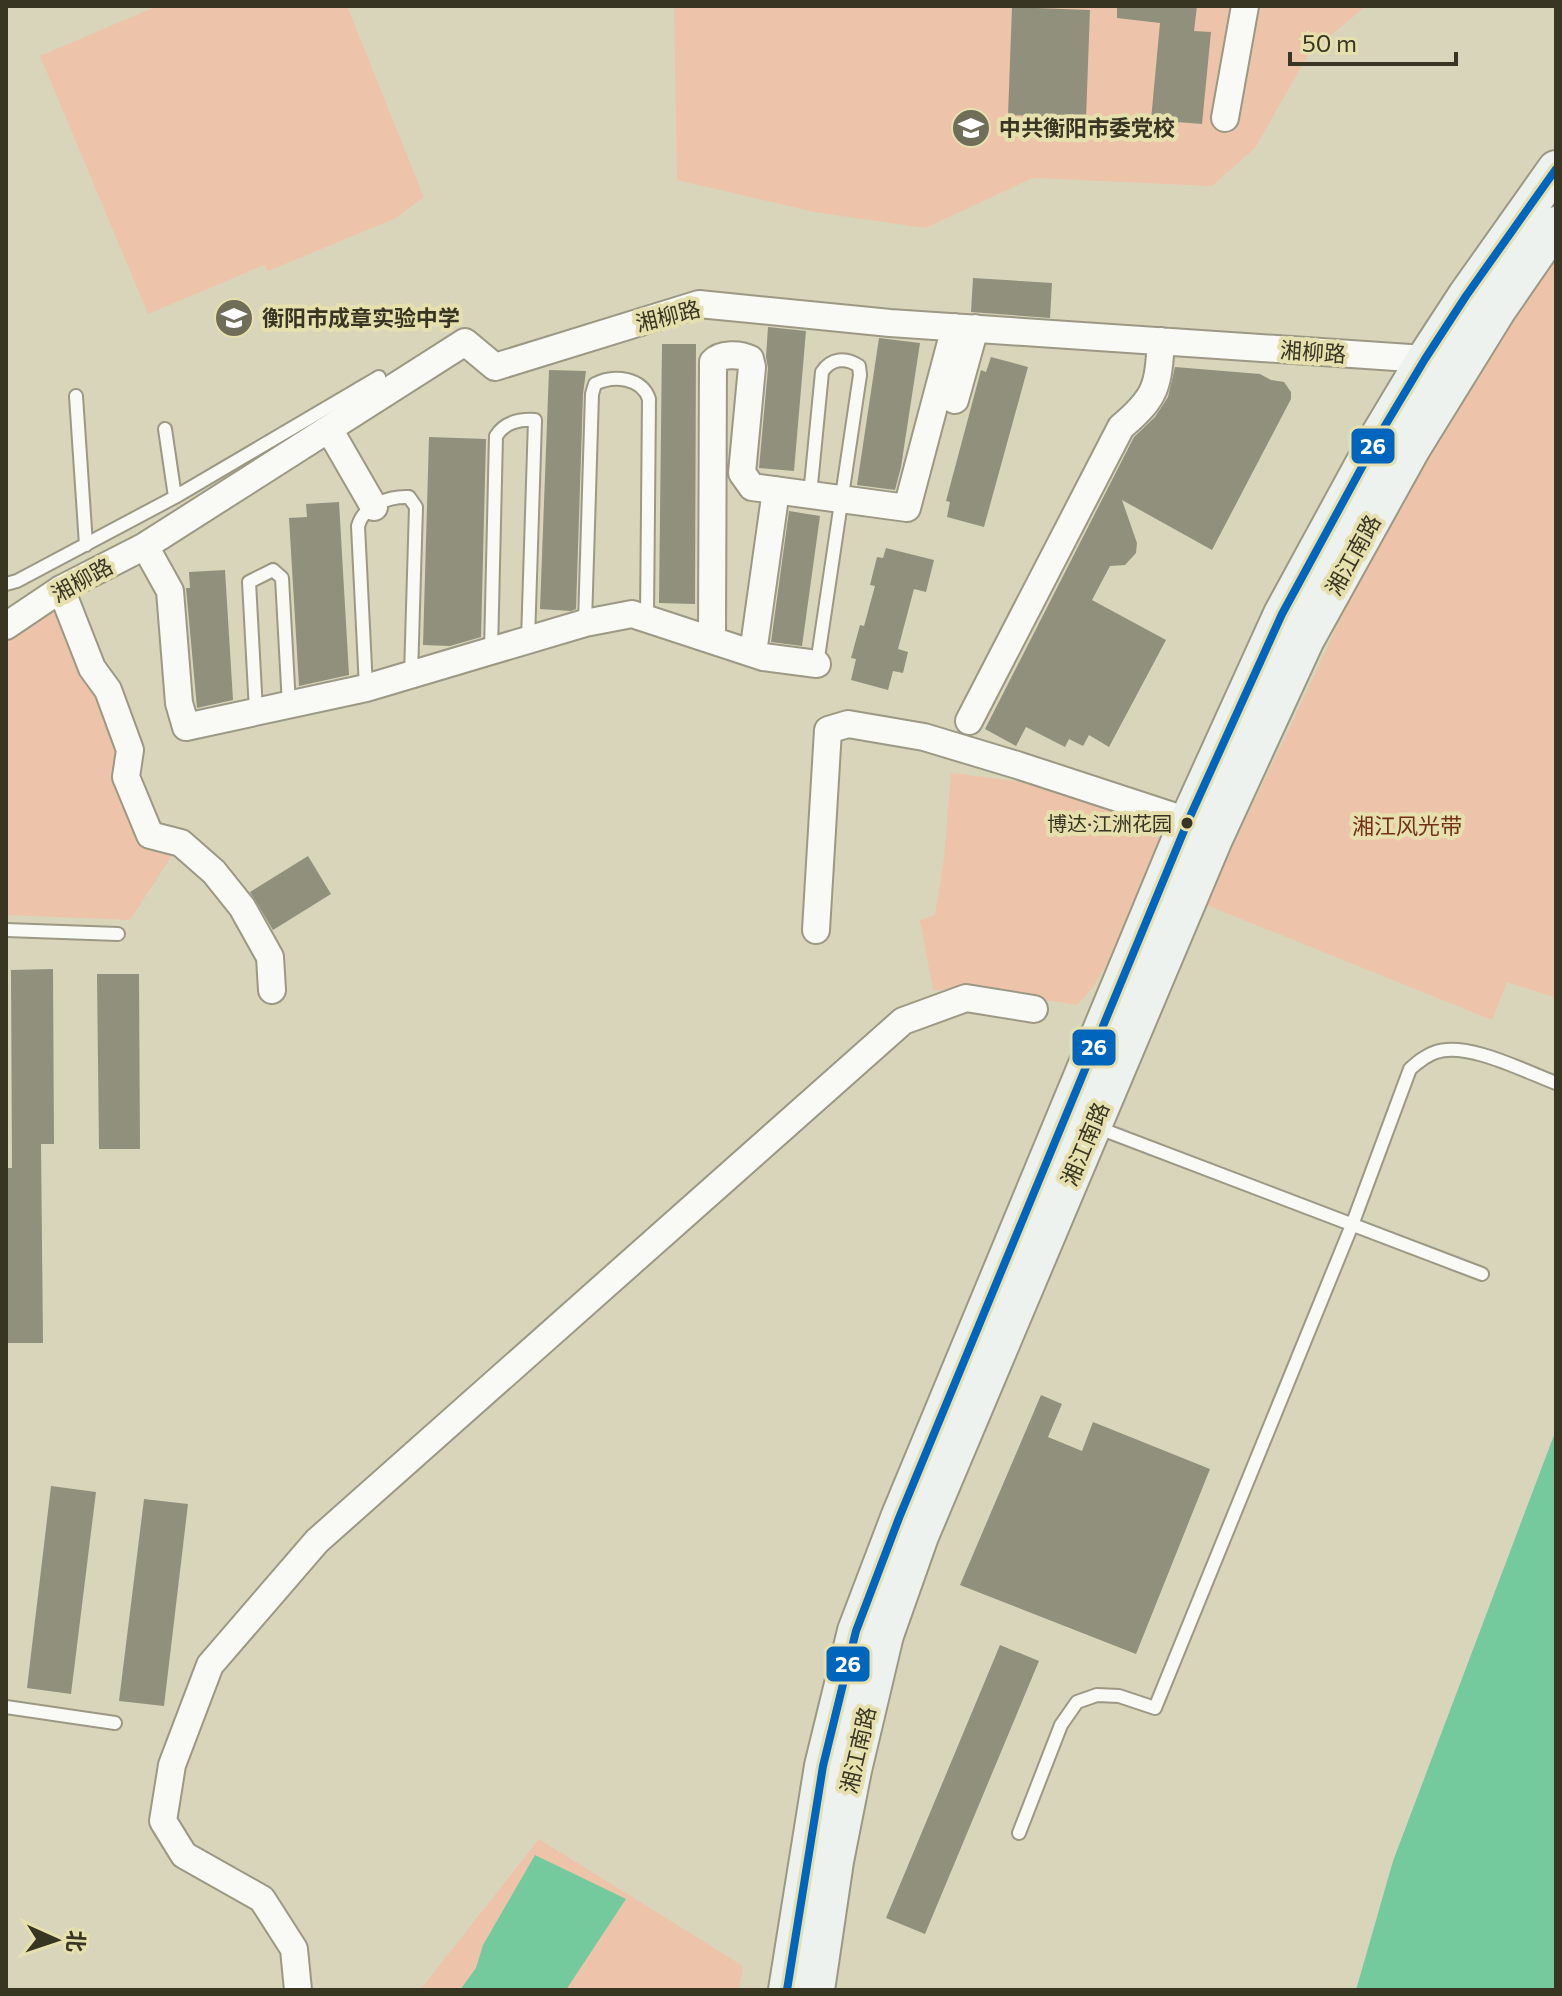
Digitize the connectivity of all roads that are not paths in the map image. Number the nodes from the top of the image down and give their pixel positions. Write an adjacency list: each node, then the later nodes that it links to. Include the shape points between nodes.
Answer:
1 (1245, 6): 2 (street)
2 (1225, 118)
3 (1556, 169): 7 (main road, 湘江南路)
4 (1556, 225): 41 (main road, 湘江南路, via 1412,448 1306,639 1214,839)
5 (965, 328): 6 (street, 湘柳路); 11 (street, 湘柳路, via 699,304 495,367 465,342); 15 (street, via 953,383 907,508)
6 (1161, 341): 7 (street, 湘柳路); 33 (street, via 1158,382 1144,408 1121,427)
7 (1425, 359): 34 (main road, 湘江南路, via 1282,614)
8 (379, 377): 14 (lane)
9 (76, 396): 17 (lane)
10 (165, 429): 14 (lane)
11 (329, 429): 16 (street); 18 (street, 湘柳路)
12 (776, 490): 13 (street); 25 (street, via 752,487 742,473 750,359 717,357); 27 (street)
13 (810, 495): 15 (street); 15 (lane, via 822,372 836,360 851,361 859,366 860,375)
14 (175, 497): 17 (lane)
15 (842, 499): 28 (lane)
16 (374, 507): 29 (lane, via 396,496 409,497 416,507); 30 (lane, via 358,526)
17 (86, 545): 19 (lane)
18 (145, 546): 20 (street, 湘柳路); 32 (street, via 170,591 179,703 186,727)
19 (6, 584)
20 (61, 589): 23 (street, 湘柳路); 38 (street, via 92,668 117,714 130,750 126,777 150,835 181,843 242,907 270,957)
21 (647, 618): 22 (street, via 632,614); 22 (lane, via 649,399 639,383 602,381 592,394); 25 (street)
22 (585, 623): 24 (street)
23 (6, 626)
24 (528, 640): 26 (street); 26 (lane, via 535,420 521,420 496,436)
25 (712, 640): 27 (street)
26 (491, 651): 29 (street)
27 (753, 653): 28 (street)
28 (817, 664)
29 (411, 675): 30 (street)
30 (366, 688): 31 (street)
31 (289, 705): 32 (street); 32 (lane, via 282,578 273,570 249,582)
32 (256, 711)
33 (969, 721)
34 (1188, 821): 36 (street, via 924,737 848,724 828,730); 48 (main road, 湘江南路, via 856,1631 823,1766)
35 (6, 930): 37 (lane)
36 (816, 930)
37 (118, 934)
38 (272, 990)
39 (1034, 1009): 47 (street, via 966,998 903,1021 317,1541 210,1665 172,1765 163,1821 184,1855 262,1899 294,1949)
40 (1556, 1083): 42 (lane, via 1461,1050 1438,1051 1421,1060 1410,1069)
41 (1093, 1126): 42 (lane); 49 (main road, 湘江南路, via 920,1536 885,1635 835,1861)
42 (1352, 1225): 43 (lane); 46 (lane, via 1155,1708 1119,1696 1097,1695 1077,1702 1061,1725)
43 (1482, 1274)
44 (6, 1707): 45 (lane)
45 (115, 1723)
46 (1019, 1833)
47 (298, 1990)
48 (787, 1990)
49 (816, 1990)

